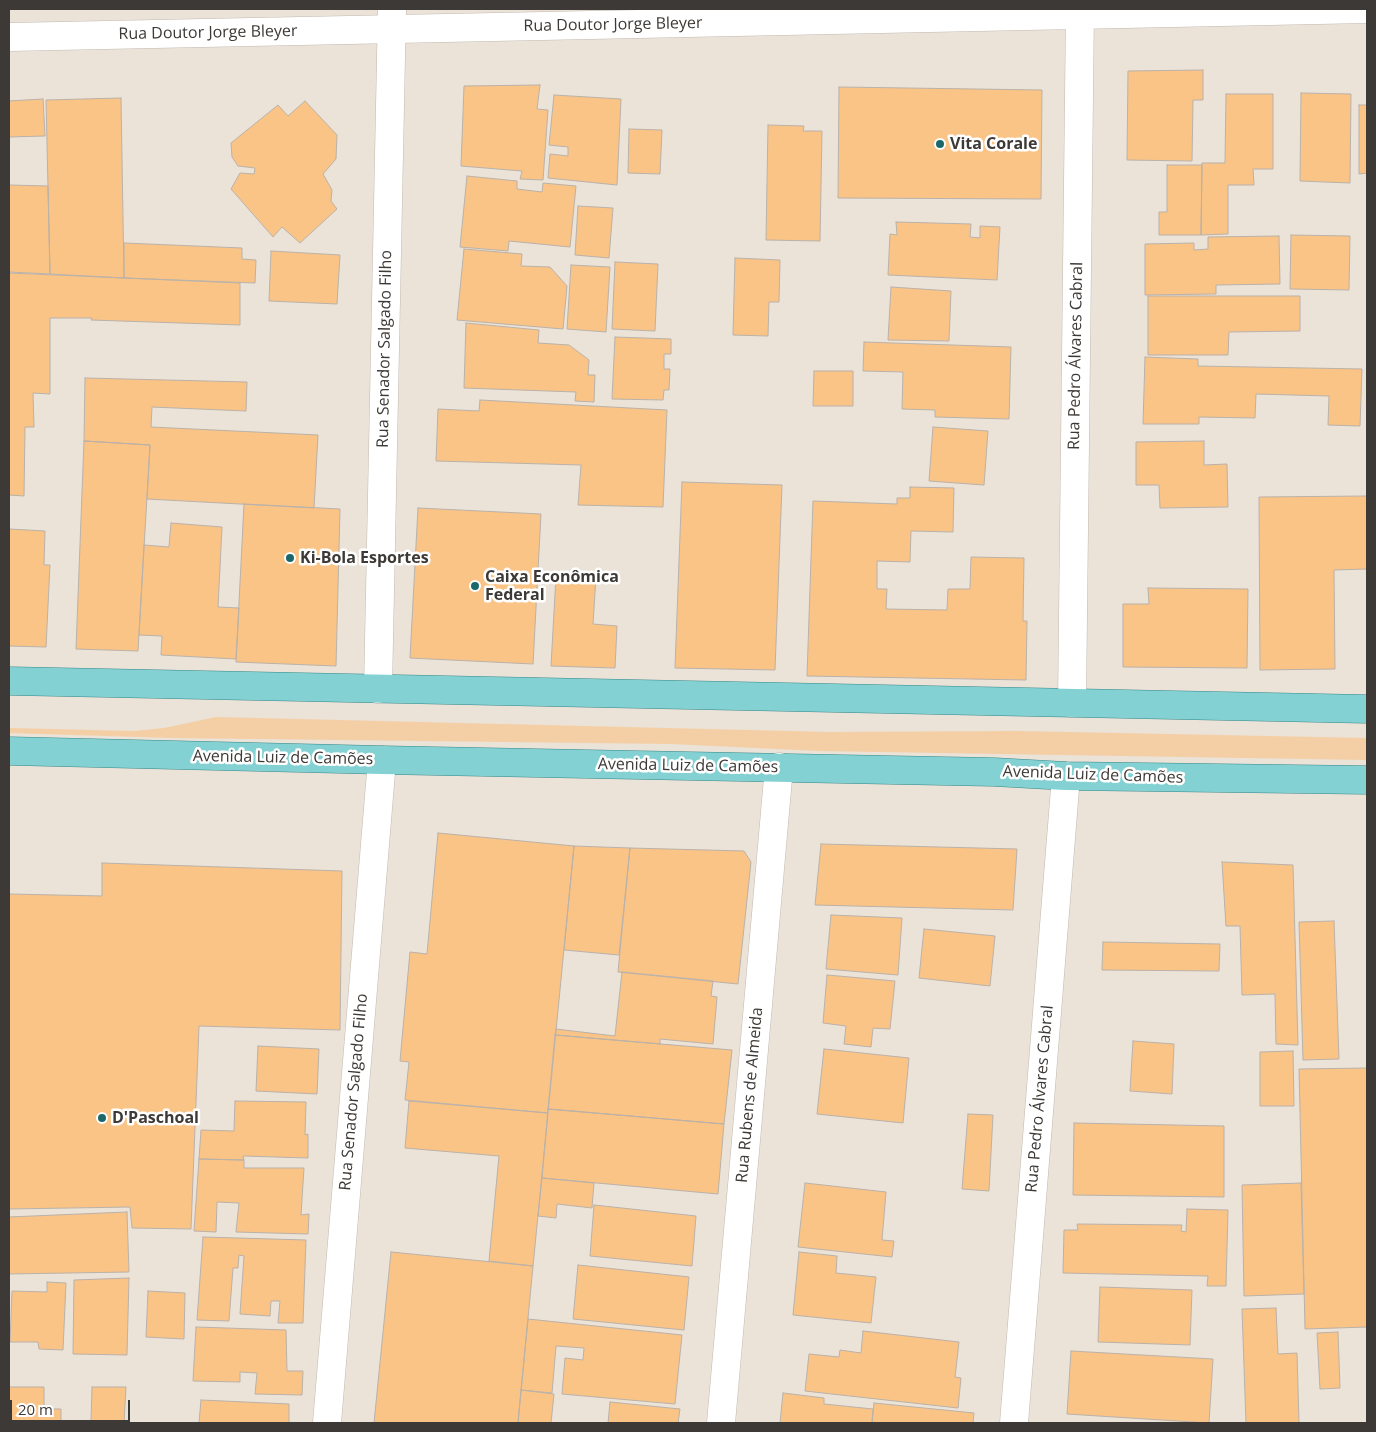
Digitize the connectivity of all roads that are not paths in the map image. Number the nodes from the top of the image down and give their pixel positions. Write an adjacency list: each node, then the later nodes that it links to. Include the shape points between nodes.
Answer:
1 (1367, 9): 2 (street, Rua Doutor Jorge Bleyer)
2 (1080, 12): 3 (street, Rua Doutor Jorge Bleyer); 7 (street, Rua Pedro Álvares Cabral)
3 (391, 19): 4 (street, Rua Doutor Jorge Bleyer); 6 (street, Rua Senador Salgado Filho)
4 (9, 37)
5 (9, 681): 6 (main road)
6 (378, 689): 7 (main road)
7 (1072, 703): 8 (main road)
8 (1367, 710)
9 (9, 751): 10 (main road, Avenida Luiz de Camões)
10 (382, 760): 11 (main road, Avenida Luiz de Camões); 14 (street, Rua Senador Salgado Filho)
11 (779, 767): 12 (main road, Avenida Luiz de Camões); 15 (street, Rua Rubens de Almeida)
12 (1066, 776): 13 (main road, Avenida Luiz de Camões); 16 (street, Rua Pedro Álvares Cabral)
13 (1367, 780)
14 (327, 1423)
15 (720, 1423)
16 (1014, 1423)

